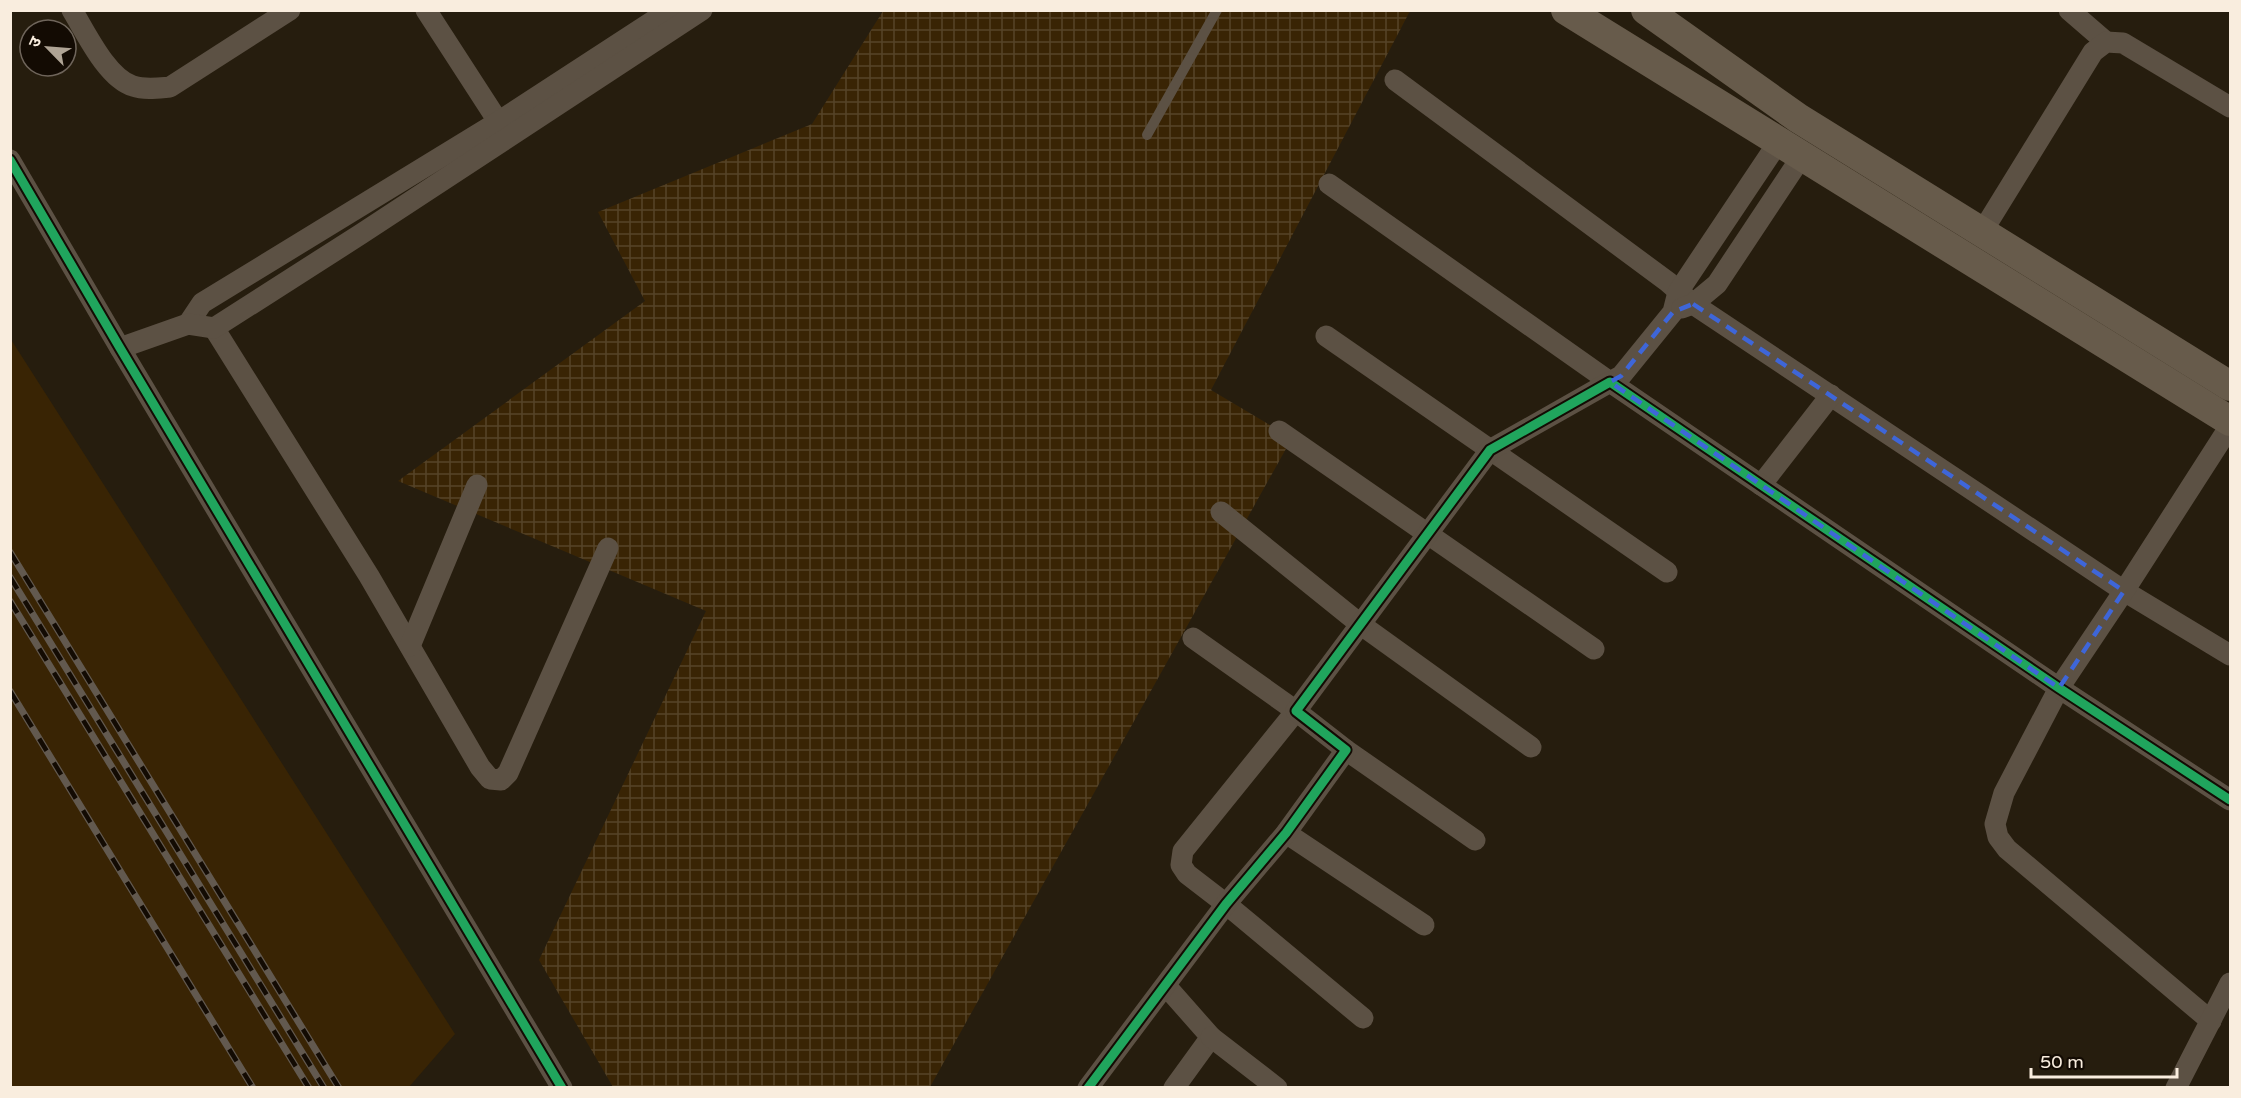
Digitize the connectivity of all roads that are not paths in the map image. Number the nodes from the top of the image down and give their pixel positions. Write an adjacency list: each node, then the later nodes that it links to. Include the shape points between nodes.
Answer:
1 (72, 10): 2 (street, via 112,74 131,86 148,89 170,87)
2 (290, 10)
3 (426, 10): 13 (street)
4 (670, 10): 13 (street)
5 (702, 10): 13 (street)
6 (1217, 10): 14 (lane)
7 (1566, 10): 15 (street)
8 (1646, 10): 18 (street, via 1798,118)
9 (2070, 10): 10 (street)
10 (2106, 42): 12 (street, via 2123,44); 18 (street, via 2093,52)
11 (1395, 80): 19 (street, via 1668,282)
12 (2230, 107)
13 (503, 130): 20 (street, via 202,303); 21 (street)
14 (1147, 135)
15 (1790, 149): 19 (street, via 1717,284); 27 (street)
16 (10, 160): 23 (street)
17 (1329, 184): 24 (street)
18 (1982, 232): 25 (street)
19 (1681, 302): 24 (street, via 1621,376); 26 (street)
20 (188, 324): 21 (street); 23 (street)
21 (214, 328): 39 (street)
22 (1326, 336): 29 (street)
23 (120, 348): 56 (street)
24 (1610, 382): 29 (street); 31 (street)
25 (2230, 386)
26 (1831, 395): 31 (street); 36 (street)
27 (2230, 423): 36 (street)
28 (1279, 431): 33 (street)
29 (1490, 450): 33 (street); 35 (street)
30 (477, 485): 39 (street)
31 (1761, 485): 42 (street)
32 (1221, 512): 37 (street)
33 (1427, 533): 37 (street); 40 (street)
34 (608, 548): 39 (street, via 508,773 501,780 490,778 480,767)
35 (1667, 572)
36 (2124, 591): 41 (street); 42 (street)
37 (1360, 624): 43 (street); 44 (street)
38 (1194, 638): 43 (street)
39 (410, 646)
40 (1594, 649)
41 (2230, 655)
42 (2059, 688): 46 (street); 54 (street, via 2004,793 1995,824 1998,837 2007,849)
43 (1296, 711): 45 (street); 49 (street, via 1183,851 1181,865 1187,874)
44 (1531, 747)
45 (1346, 750): 47 (street); 48 (street)
46 (2230, 800)
47 (1286, 833): 49 (street); 50 (street)
48 (1475, 840)
49 (1226, 904): 52 (street); 53 (street)
50 (1424, 925)
51 (2230, 983): 54 (street)
52 (1166, 986): 55 (street); 57 (street)
53 (1364, 1018)
54 (2211, 1021): 60 (street)
55 (1210, 1037): 58 (street); 59 (street)
56 (562, 1088)
57 (1088, 1088)
58 (1174, 1088)
59 (1277, 1088)
60 (2176, 1088)

